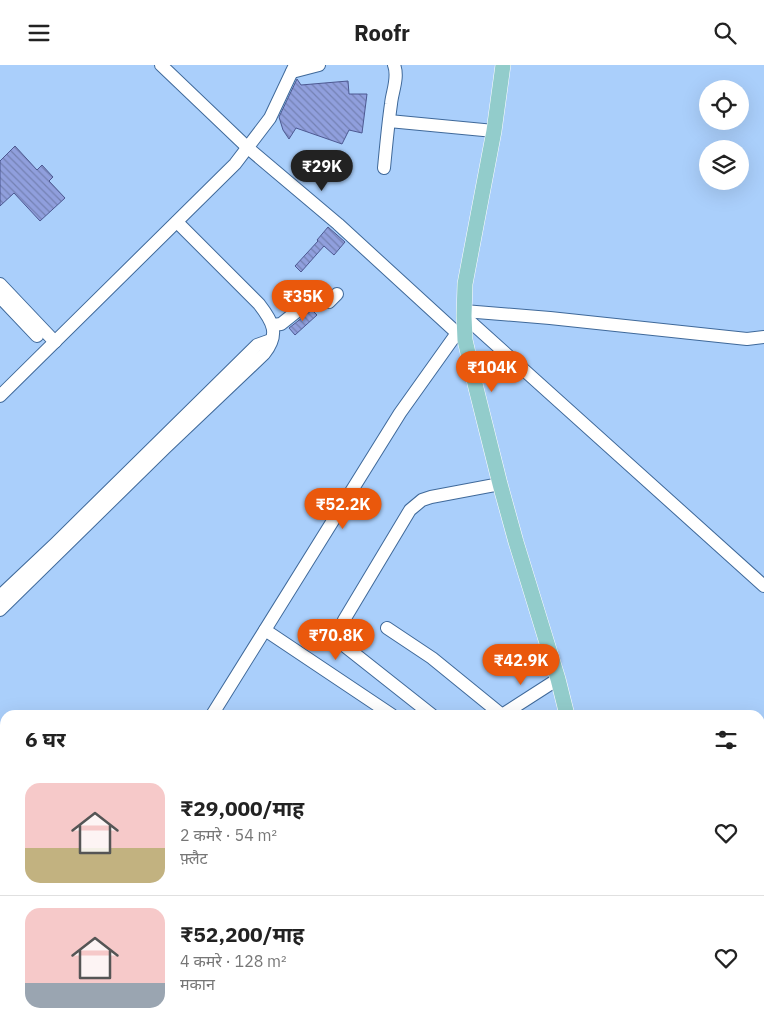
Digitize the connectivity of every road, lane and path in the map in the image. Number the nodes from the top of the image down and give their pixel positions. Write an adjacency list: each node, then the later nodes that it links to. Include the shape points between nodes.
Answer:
1 (161, 65): 8 (street)
2 (319, 65): 5 (street)
3 (394, 65): 6 (street, via 396,77)
4 (503, 65): 7 (main road)
5 (293, 69): 8 (street, via 270,119)
6 (389, 121): 7 (street); 9 (street)
7 (494, 131): 14 (main road, via 465,284)
8 (248, 147): 10 (street, via 235,165); 16 (street)
9 (384, 168)
10 (177, 222): 15 (street, via 259,304); 19 (street)
11 (0, 284): 19 (street)
12 (338, 294): 15 (street, via 328,302 316,296 281,324)
13 (0, 297): 19 (street)
14 (464, 314): 16 (main road); 17 (street, via 550,318 747,339); 22 (street)
15 (273, 325): 18 (street)
16 (461, 336): 21 (main road); 26 (street, via 400,413)
17 (764, 337)
18 (271, 340): 23 (street, via 257,345); 24 (street, via 264,354)
19 (52, 345): 20 (street)
20 (0, 396)
21 (500, 484): 27 (main road); 30 (street, via 431,497 410,510 340,631 346,647)
22 (764, 586)
23 (0, 596)
24 (0, 610)
25 (387, 628): 31 (street, via 432,657)
26 (264, 630): 28 (street); 29 (street)
27 (558, 679): 32 (street); 33 (main road)
28 (215, 710)
29 (384, 710)
30 (422, 710)
31 (496, 710)
32 (510, 710)
33 (566, 710)

